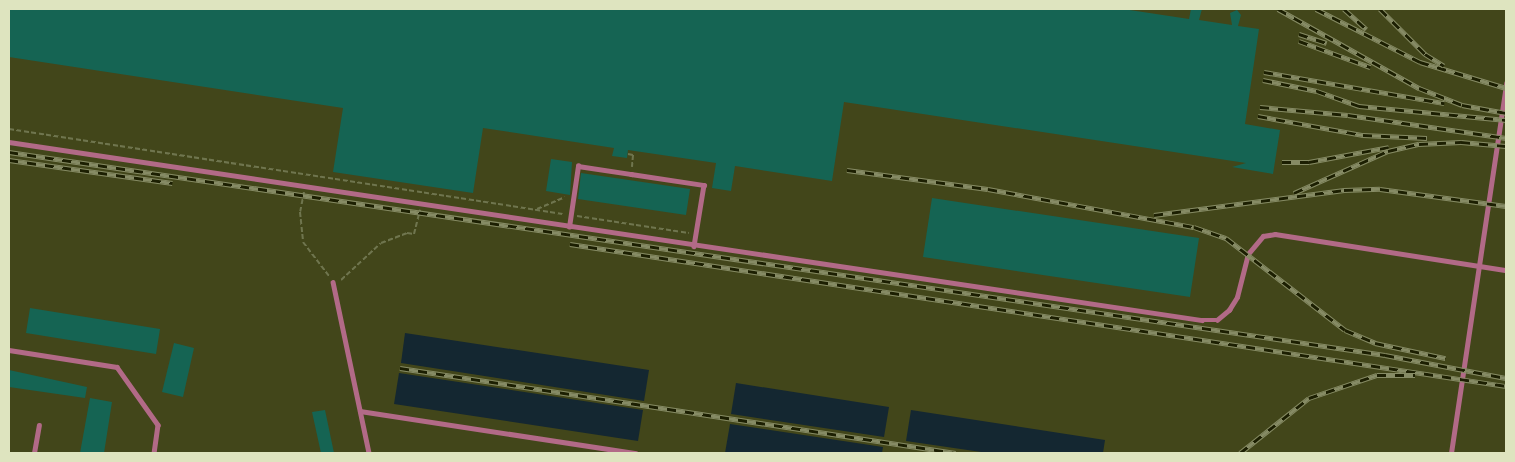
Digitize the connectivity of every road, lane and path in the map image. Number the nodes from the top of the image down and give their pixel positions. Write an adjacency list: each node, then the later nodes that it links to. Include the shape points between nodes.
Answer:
1 (1506, 83): 14 (lane)
2 (9, 129): 8 (path)
3 (9, 142): 7 (lane)
4 (628, 154): 5 (path, via 633,155)
5 (631, 174): 6 (lane, via 578,166); 12 (lane, via 704,185)
6 (574, 194): 8 (path); 10 (lane)
7 (421, 204): 11 (lane); 16 (path, via 414,234 407,233 381,243)
8 (535, 209): 10 (path)
9 (300, 212): 17 (path, via 303,242)
10 (571, 215): 11 (lane); 12 (path)
11 (569, 227): 13 (lane)
12 (696, 234): 13 (lane)
13 (694, 246): 14 (lane, via 1202,320 1217,320 1229,310 1237,297 1248,254 1263,236 1275,234)
14 (1479, 266): 15 (lane); 25 (lane)
15 (1506, 270)
16 (341, 280)
17 (333, 282): 19 (lane)
18 (9, 350): 22 (lane, via 117,368 158,425)
19 (360, 411): 23 (lane); 24 (lane)
20 (39, 425): 21 (lane)
21 (34, 453)
22 (154, 453)
23 (368, 453)
24 (636, 453)
25 (1451, 453)

